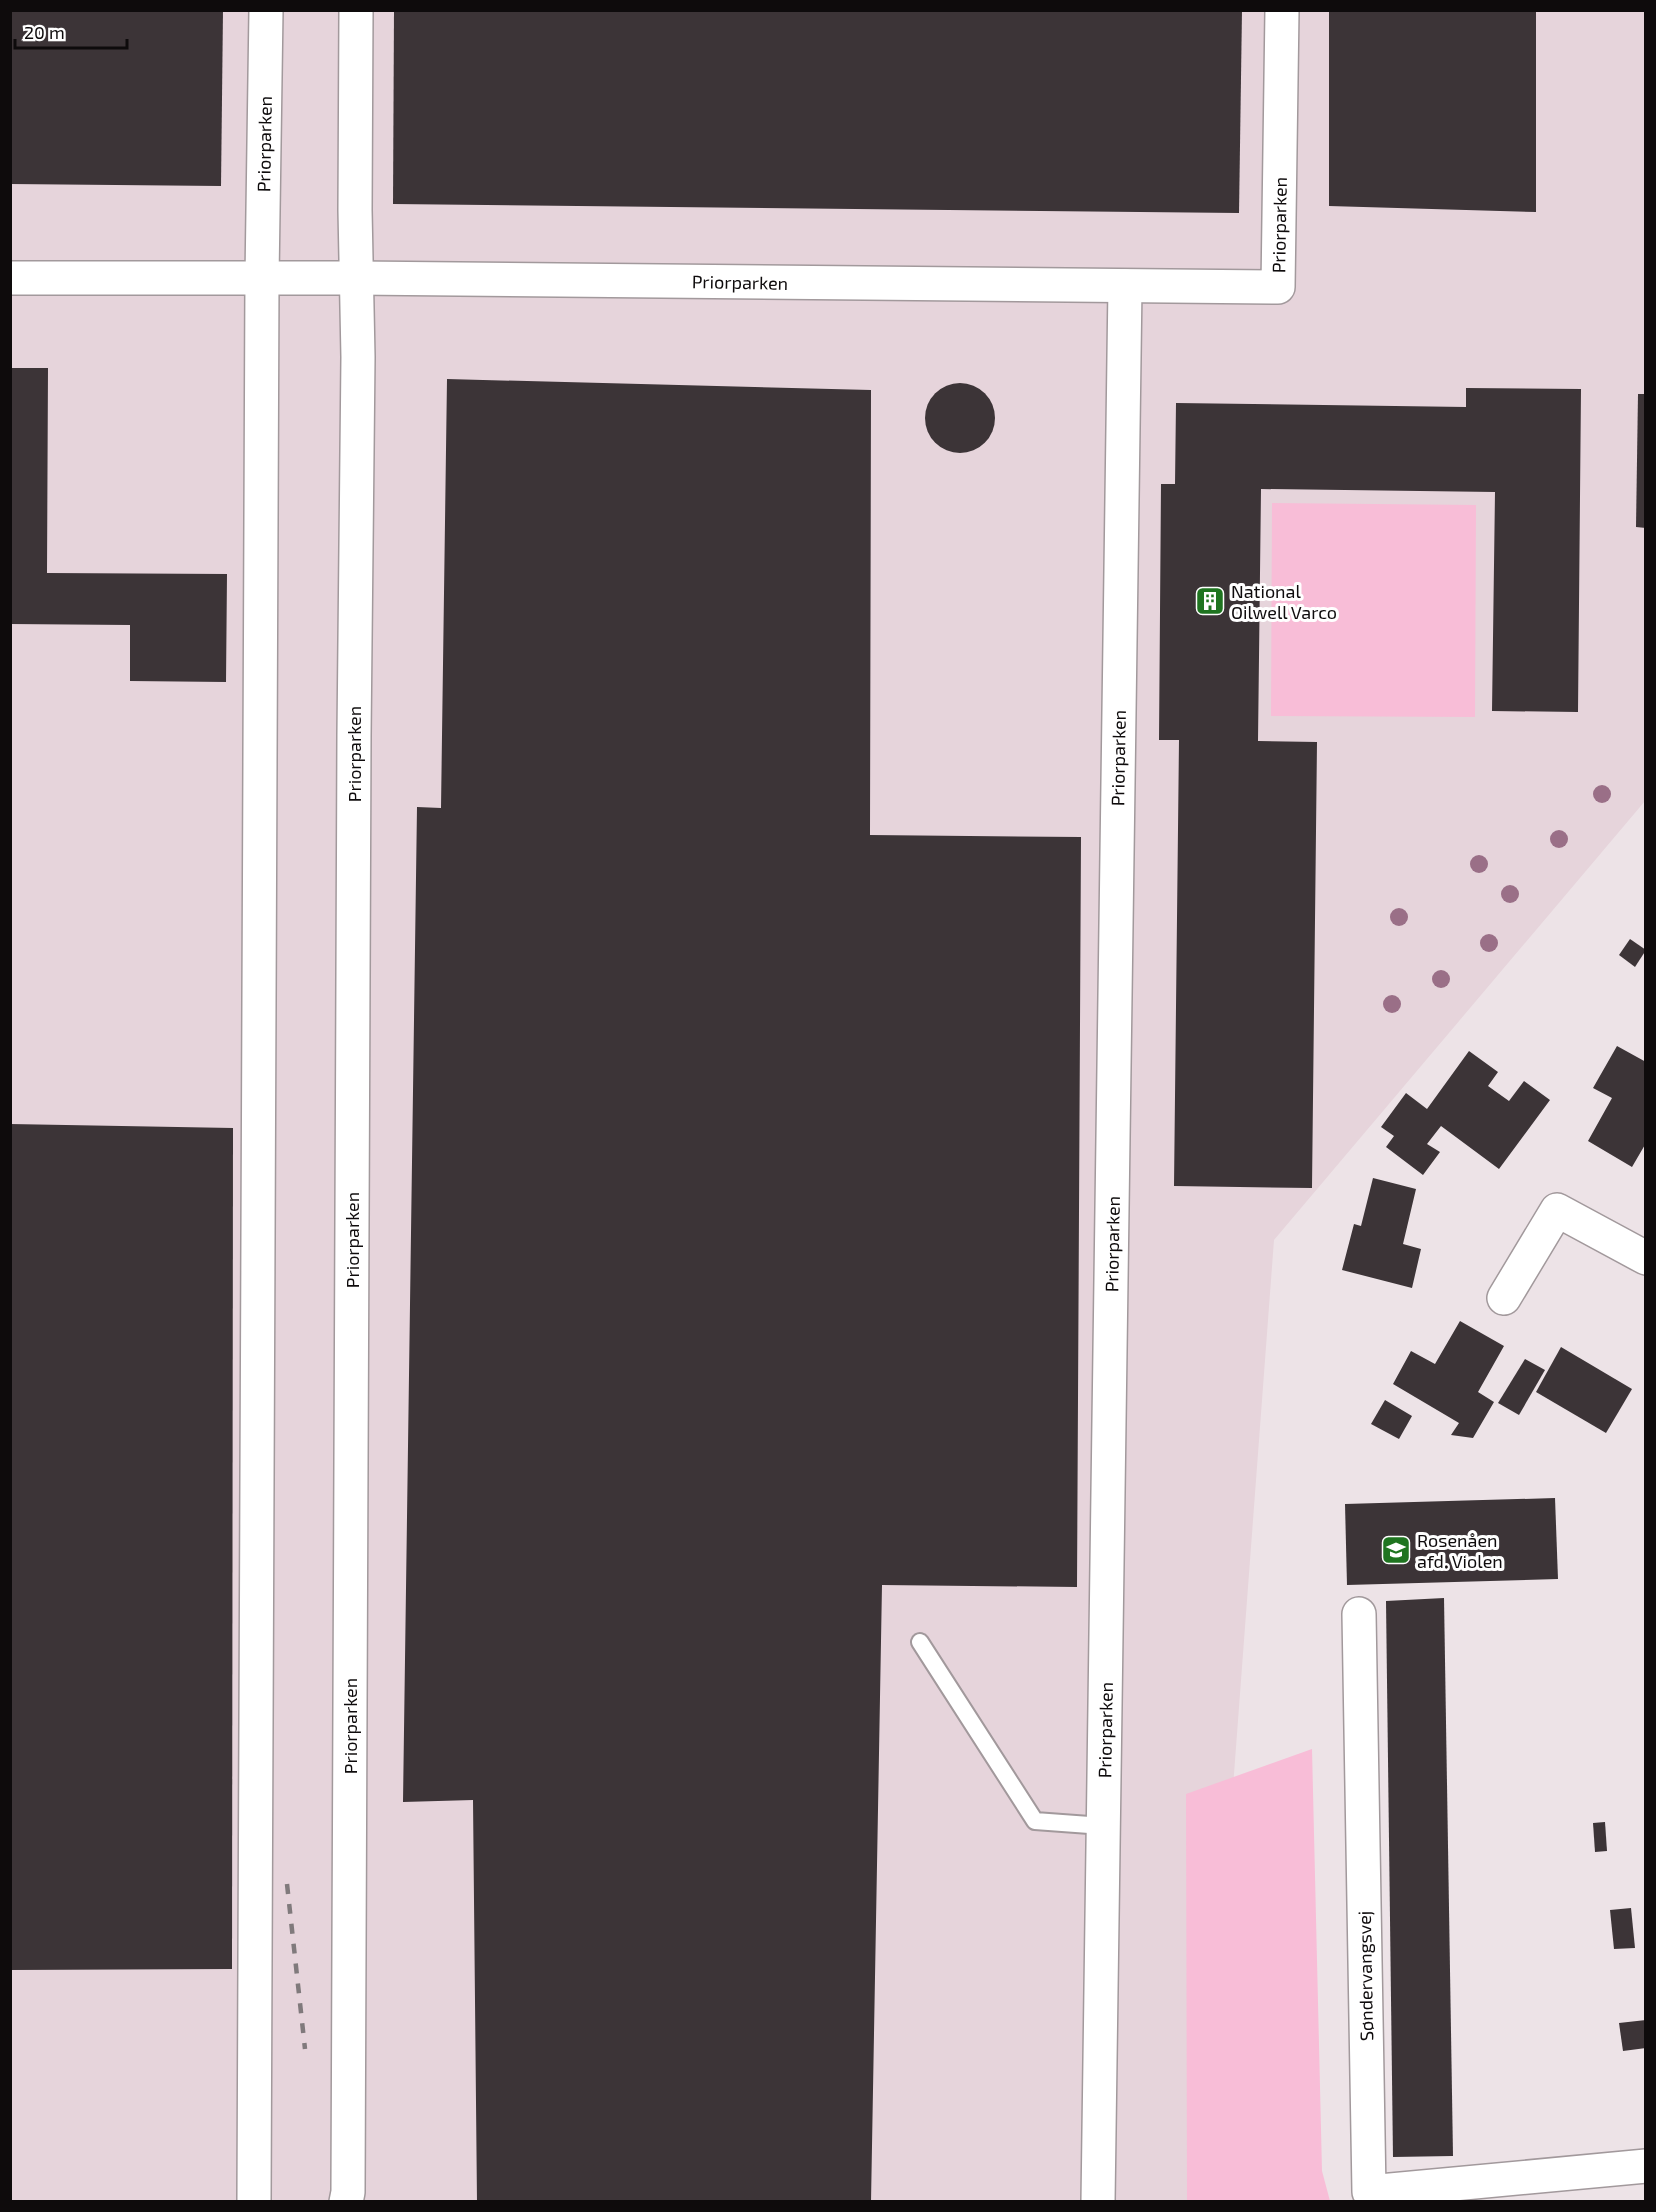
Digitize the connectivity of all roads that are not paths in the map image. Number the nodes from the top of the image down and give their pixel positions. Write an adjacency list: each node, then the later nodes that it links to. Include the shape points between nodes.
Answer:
1 (266, 10): 5 (street, Priorparken)
2 (356, 10): 6 (street, Priorparken)
3 (1282, 10): 7 (street, Priorparken, via 1278,287)
4 (10, 278): 5 (street, Priorparken)
5 (262, 278): 6 (street, Priorparken); 15 (street, Priorparken)
6 (356, 278): 7 (street, Priorparken); 16 (street, Priorparken)
7 (1125, 286): 12 (street, Priorparken)
8 (1646, 1258): 9 (street, via 1557,1210)
9 (1504, 1298)
10 (1359, 1614): 14 (street, Søndervangsvej, via 1369,2192)
11 (920, 1642): 12 (lane, via 1035,1821)
12 (1103, 1826): 17 (street, Priorparken)
13 (1646, 2166): 14 (street, Søndervangsvej)
14 (1514, 2191)
15 (254, 2202)
16 (346, 2202)
17 (1098, 2202)

